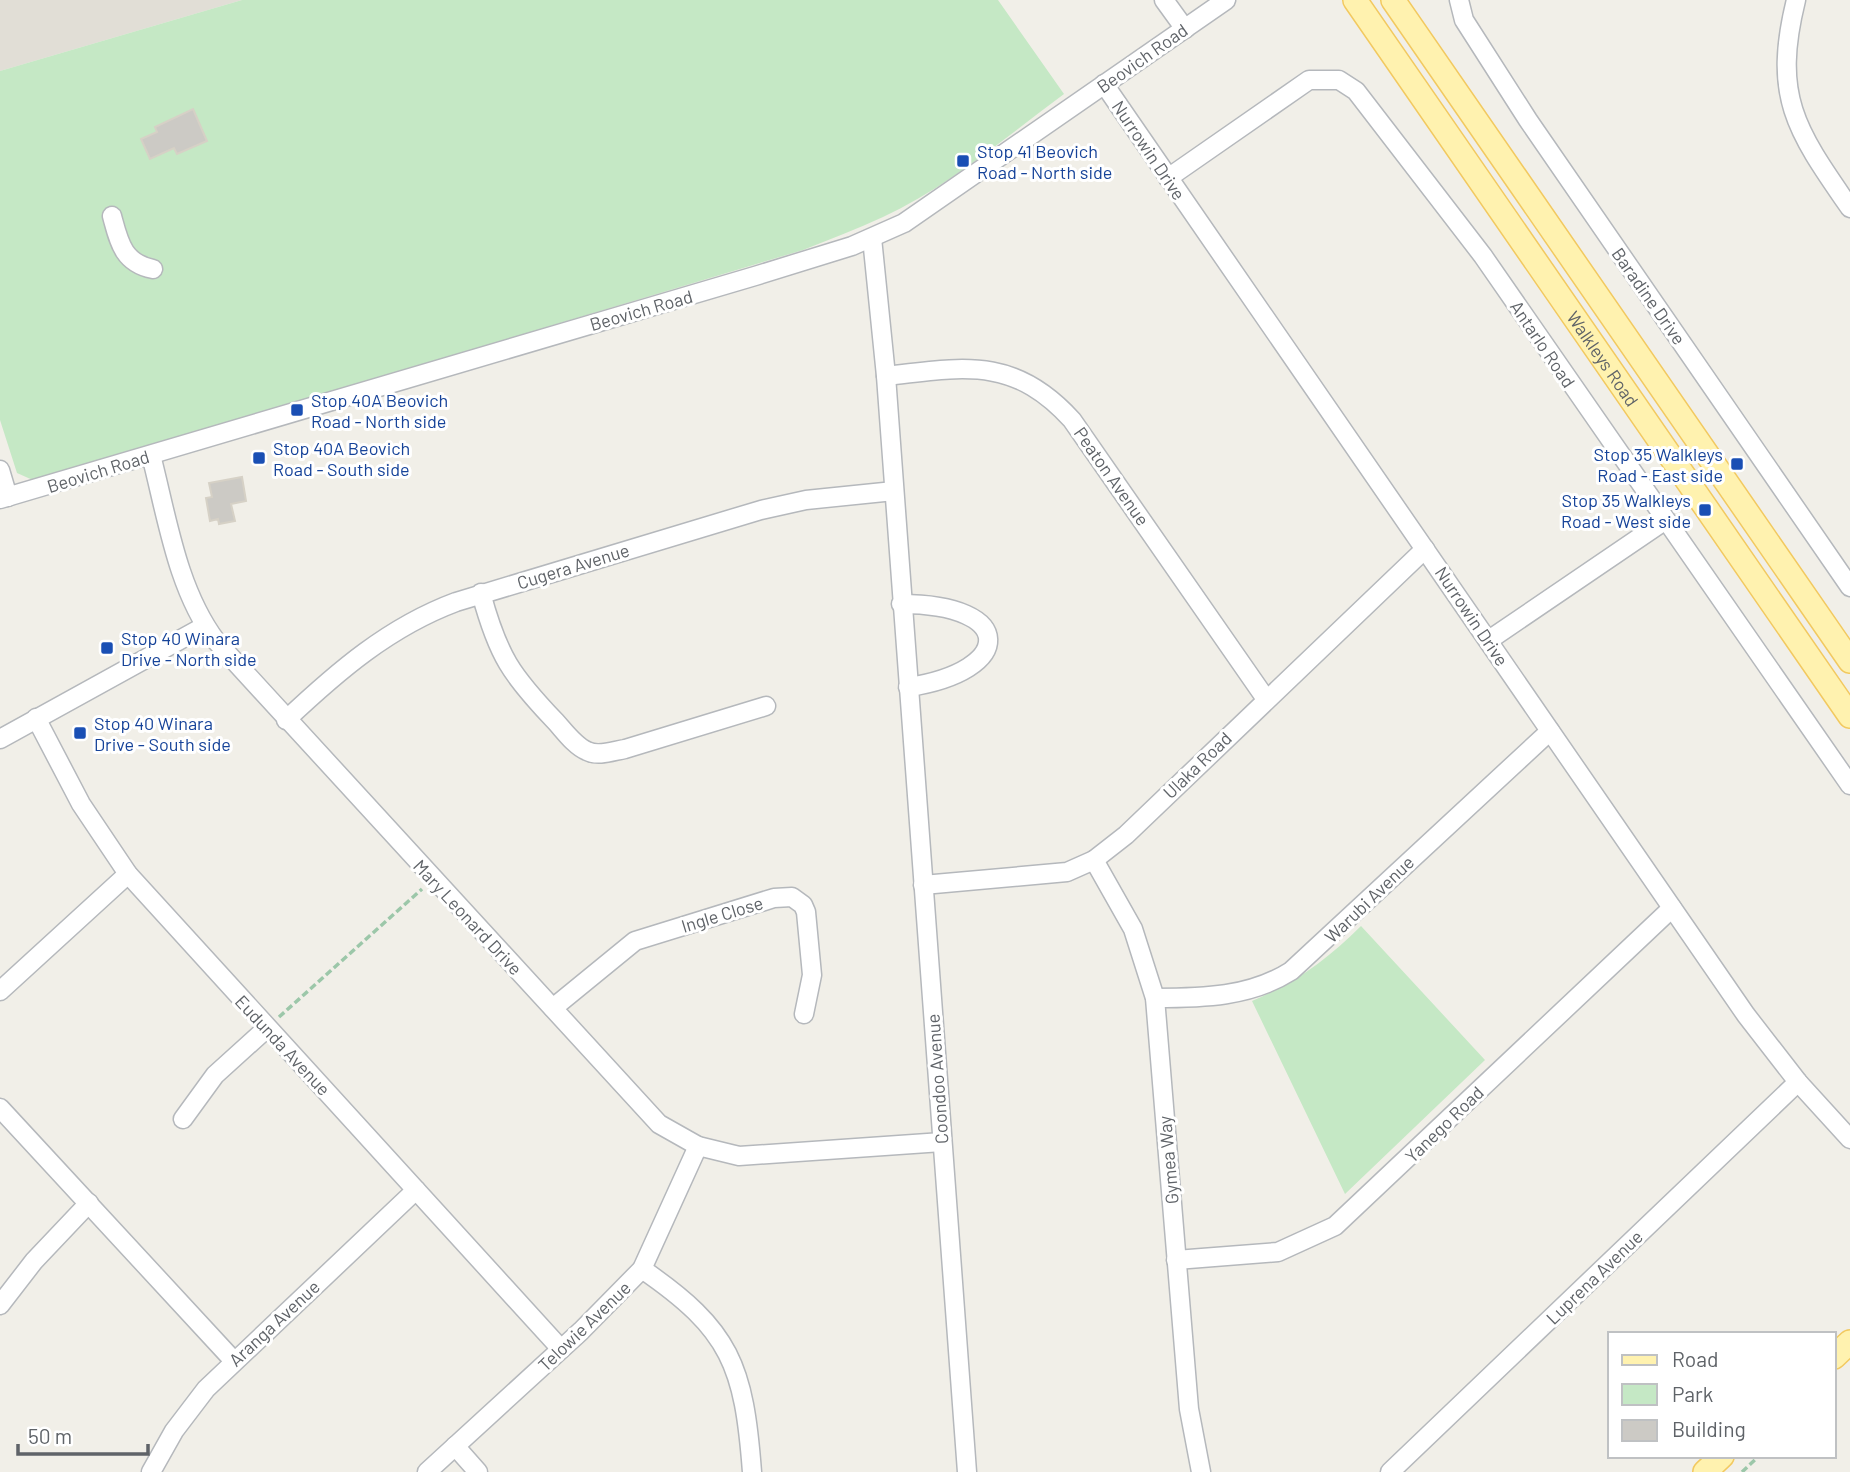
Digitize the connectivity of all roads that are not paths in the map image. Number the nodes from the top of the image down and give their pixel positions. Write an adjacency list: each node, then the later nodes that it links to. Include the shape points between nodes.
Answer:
1 (1164, 0): 7 (street)
2 (1226, 0): 7 (street, Beovich Road)
3 (1354, 0): 30 (main road, Walkleys Road)
4 (1393, 0): 26 (main road, Walkleys Road)
5 (1459, 0): 21 (street, Baradine Drive, via 1464,20 1528,120)
6 (1796, 0): 10 (street, via 1785,48 1787,96 1799,127)
7 (1185, 29): 8 (street, Beovich Road)
8 (1104, 84): 9 (street, Nurrowin Drive); 12 (street, Beovich Road, via 930,206)
9 (1168, 178): 19 (street, Antarlo Road, via 1310,80 1330,78 1348,84 1459,224); 20 (street, Nurrowin Drive)
10 (1847, 197)
11 (112, 216): 13 (street, via 125,255)
12 (872, 238): 14 (street, Coondoo Avenue); 15 (street, Beovich Road)
13 (152, 269)
14 (886, 376): 17 (street, Coondoo Avenue); 28 (street, Peaton Avenue, via 992,371 1023,379 1048,395 1072,420)
15 (150, 455): 18 (street, Beovich Road); 24 (street, Mary Leonard Drive, via 189,592)
16 (0, 471): 18 (street)
17 (894, 491): 22 (street, Cugera Avenue, via 806,500 761,510); 23 (street, Coondoo Avenue)
18 (4, 498)
19 (1664, 521): 25 (street); 35 (street, Antarlo Road)
20 (1425, 549): 25 (street, Nurrowin Drive); 28 (street, Ulaka Road)
21 (1850, 587)
22 (481, 593): 29 (street, via 494,638 511,671 587,751 625,748); 32 (street, Cugera Avenue, via 392,632)
23 (901, 604): 27 (street, Coondoo Avenue); 27 (street, via 960,610 979,620 988,637 976,664)
24 (205, 626): 31 (street); 32 (street, Mary Leonard Drive)
25 (1489, 640): 33 (street, Nurrowin Drive)
26 (1850, 661)
27 (908, 687): 38 (street, Coondoo Avenue)
28 (1266, 699): 36 (street, Ulaka Road, via 1126,835)
29 (766, 706)
30 (1850, 716)
31 (36, 718): 34 (street); 37 (street, Eudunda Avenue, via 86,813)
32 (286, 720): 42 (street, Mary Leonard Drive)
33 (1550, 731): 39 (street, Nurrowin Drive); 41 (street, Warubi Avenue, via 1291,971 1230,995)
34 (0, 738)
35 (1850, 785)
36 (1094, 860): 38 (street, Ulaka Road, via 1051,875); 41 (street, Gymea Way, via 1133,929)
37 (128, 874): 40 (street); 44 (street, Eudunda Avenue)
38 (923, 885): 49 (street, Coondoo Avenue)
39 (1672, 908): 45 (street, Nurrowin Drive); 53 (street, Yanego Road, via 1335,1226 1278,1252)
40 (0, 991)
41 (1155, 998): 53 (street, Gymea Way)
42 (553, 1008): 43 (street, Ingle Close, via 635,941 775,898 792,897 806,912 811,975); 50 (street, Mary Leonard Drive, via 648,1114)
43 (804, 1014)
44 (267, 1028): 47 (street, via 215,1075); 51 (street, Eudunda Avenue)
45 (1798, 1082): 48 (street, Nurrowin Drive); 68 (street, Luprena Avenue)
46 (0, 1108): 52 (street)
47 (183, 1119)
48 (1850, 1139)
49 (942, 1142): 50 (street, Mary Leonard Drive, via 752,1156); 66 (street, Coondoo Avenue)
50 (698, 1146): 54 (street, Telowie Avenue)
51 (415, 1190): 57 (street, Eudunda Avenue); 59 (street, Aranga Avenue)
52 (89, 1203): 55 (street); 59 (street)
53 (1176, 1260): 67 (street, Gymea Way, via 1189,1409)
54 (642, 1269): 57 (street, Telowie Avenue); 65 (street, via 688,1303 728,1352 745,1401)
55 (0, 1305)
56 (1850, 1342): 58 (main road)
57 (561, 1349): 60 (street, Telowie Avenue)
58 (1836, 1355)
59 (233, 1360): 62 (street, Aranga Avenue, via 188,1411)
60 (455, 1446): 63 (street, Telowie Avenue); 64 (street)
61 (1720, 1458): 69 (main road)
62 (151, 1472)
63 (427, 1472)
64 (478, 1472)
65 (752, 1472)
66 (967, 1472)
67 (1201, 1472)
68 (1390, 1472)
69 (1705, 1472)

